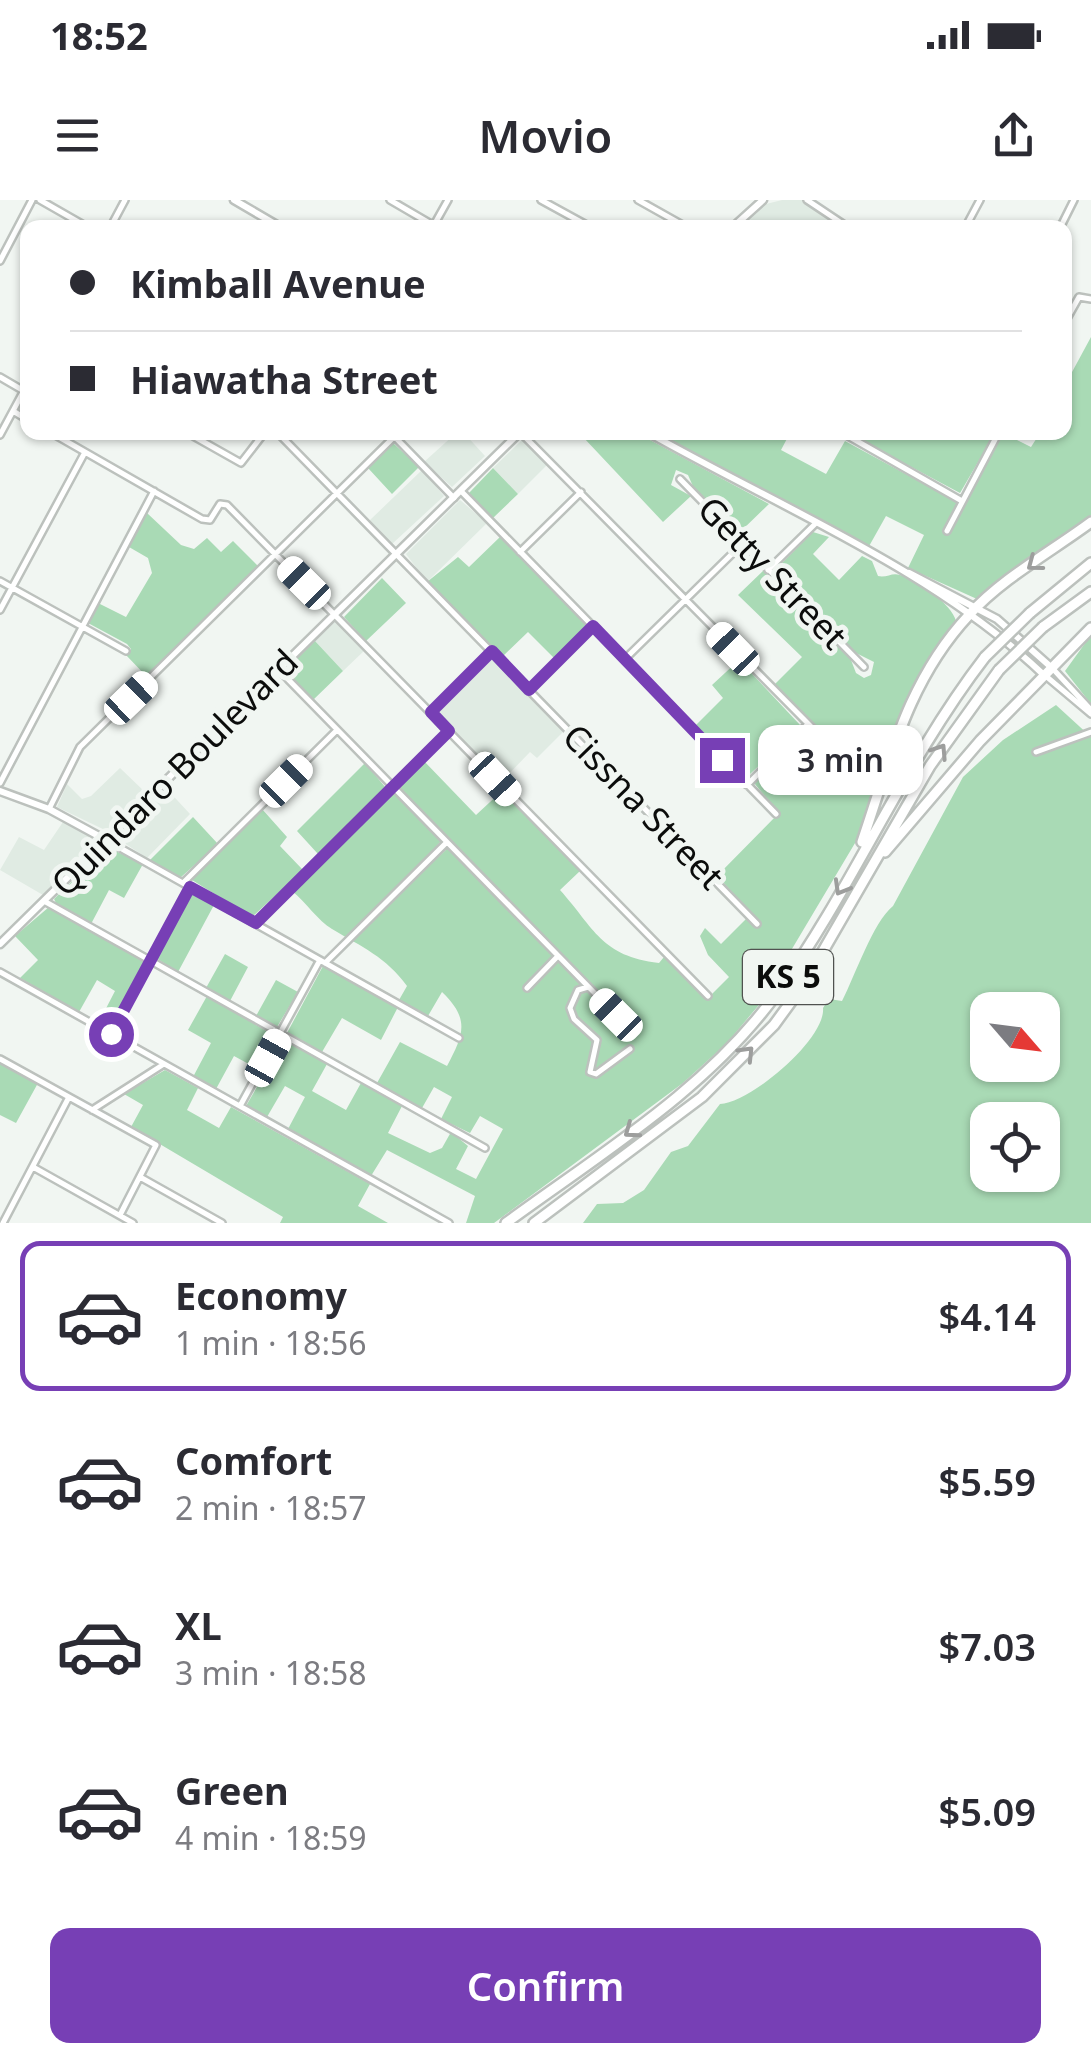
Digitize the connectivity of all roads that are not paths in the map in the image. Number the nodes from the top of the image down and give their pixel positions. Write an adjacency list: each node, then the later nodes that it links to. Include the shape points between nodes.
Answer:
1 (36, 200): 8 (street)
2 (390, 200): 10 (street)
3 (541, 200): 11 (street)
4 (638, 200): 12 (street)
5 (763, 200): 13 (main road)
6 (807, 200): 14 (street)
7 (237, 201): 9 (main road)
8 (74, 220)
9 (269, 220)
10 (423, 220)
11 (577, 220)
12 (674, 220)
13 (741, 220)
14 (837, 220)
15 (20, 227): 16 (street)
16 (0, 261)
17 (1091, 300): 18 (street, via 1081,295)
18 (1072, 310)
19 (20, 398): 20 (street)
20 (12, 411): 21 (street); 22 (street)
21 (20, 416)
22 (0, 435)
23 (64, 440): 34 (street)
24 (200, 440): 25 (street, via 241,464)
25 (259, 440)
26 (285, 440): 39 (street, Cissna Street)
27 (389, 440): 39 (street)
28 (401, 440): 40 (street)
29 (512, 440): 37 (main road, Quindaro Boulevard)
30 (528, 440): 38 (street)
31 (662, 440): 43 (main road)
32 (856, 440): 41 (street)
33 (995, 440): 41 (street)
34 (84, 452): 36 (street); 52 (street)
35 (680, 480): 45 (street, Getty Street)
36 (154, 491): 47 (street, via 206,520 223,504); 59 (street)
37 (461, 491): 40 (main road, Quindaro Boulevard); 46 (street)
38 (580, 492): 46 (street); 54 (street)
39 (336, 494): 47 (street); 48 (street, Cissna Street)
40 (454, 498): 48 (main road, Quindaro Boulevard)
41 (962, 500): 44 (street)
42 (1091, 522): 56 (highway, one-way to 56)
43 (815, 524): 50 (street); 56 (main road)
44 (947, 530)
45 (742, 544): 50 (street, Getty Street); 54 (street)
46 (520, 552): 58 (street)
47 (276, 554): 57 (street); 80 (street, via 80,747)
48 (396, 554): 57 (main road, Quindaro Boulevard); 62 (street, Cissna Street)
49 (1091, 562): 84 (highway, KS 5, bridge, via 985,657 922,746)
50 (768, 570): 64 (street, Getty Street)
51 (0, 582): 52 (street)
52 (12, 588): 55 (street); 59 (street)
53 (1091, 592): 85 (highway, KS 5, one-way to 53, bridge, via 930,766 999,670)
54 (686, 600): 63 (street); 70 (street)
55 (0, 610)
56 (974, 610): 66 (main road); 84 (highway, via 905,708)
57 (335, 614): 65 (main road, Quindaro Boulevard); 68 (street)
58 (593, 626): 63 (street); 67 (street)
59 (82, 627): 61 (street); 76 (street)
60 (1091, 628): 66 (highway)
61 (126, 650)
62 (492, 651): 67 (street, Cissna Street); 68 (street)
63 (625, 659): 77 (street)
64 (864, 667)
65 (279, 670): 71 (street); 82 (main road, Quindaro Boulevard)
66 (1051, 674): 69 (street); 85 (highway, via 980,741)
67 (529, 690): 89 (street, Cissna Street)
68 (431, 712): 72 (street)
69 (1091, 712)
70 (808, 724): 75 (street); 77 (street)
71 (337, 730): 78 (street); 86 (street)
72 (449, 731): 78 (street); 97 (street)
73 (1091, 732): 74 (street)
74 (1036, 752)
75 (850, 766)
76 (0, 783)
77 (747, 785): 81 (street)
78 (393, 786): 83 (street); 88 (street)
79 (0, 792): 80 (main road)
80 (48, 809): 82 (main road)
81 (776, 814)
82 (106, 840): 86 (street); 87 (main road, Quindaro Boulevard)
83 (448, 842): 91 (street); 93 (street)
84 (856, 862): 118 (highway, KS 5, one-way to 118, via 791,972 740,1039 669,1103)
85 (870, 869): 119 (highway, KS 5, one-way to 85, via 638,1148 748,1052 804,984)
86 (186, 885): 88 (street); 92 (street)
87 (44, 901): 90 (main road, Quindaro Boulevard); 92 (street)
88 (256, 923): 93 (street)
89 (757, 924)
90 (0, 944)
91 (558, 957): 95 (street); 96 (street)
92 (150, 961): 99 (street); 100 (street)
93 (322, 962): 100 (street); 101 (street)
94 (0, 972): 99 (street)
95 (588, 987): 98 (street); 102 (street, via 578,990 570,1008 598,1040 590,1072 614,1065)
96 (526, 988)
97 (708, 996)
98 (616, 1015)
99 (111, 1034): 104 (street)
100 (281, 1034): 106 (street); 108 (street)
101 (459, 1038)
102 (630, 1049)
103 (0, 1059): 105 (street)
104 (164, 1064): 106 (street); 107 (street)
105 (69, 1097): 107 (street); 109 (street)
106 (240, 1106): 117 (street)
107 (92, 1110): 110 (street, via 156,1149)
108 (485, 1148)
109 (33, 1168): 111 (street); 113 (street)
110 (140, 1177): 112 (street); 116 (street)
111 (112, 1212): 112 (street); 114 (street)
112 (120, 1216): 115 (street)
113 (3, 1223)
114 (107, 1223)
115 (133, 1223)
116 (222, 1223)
117 (449, 1223)
118 (506, 1223)
119 (534, 1223)

